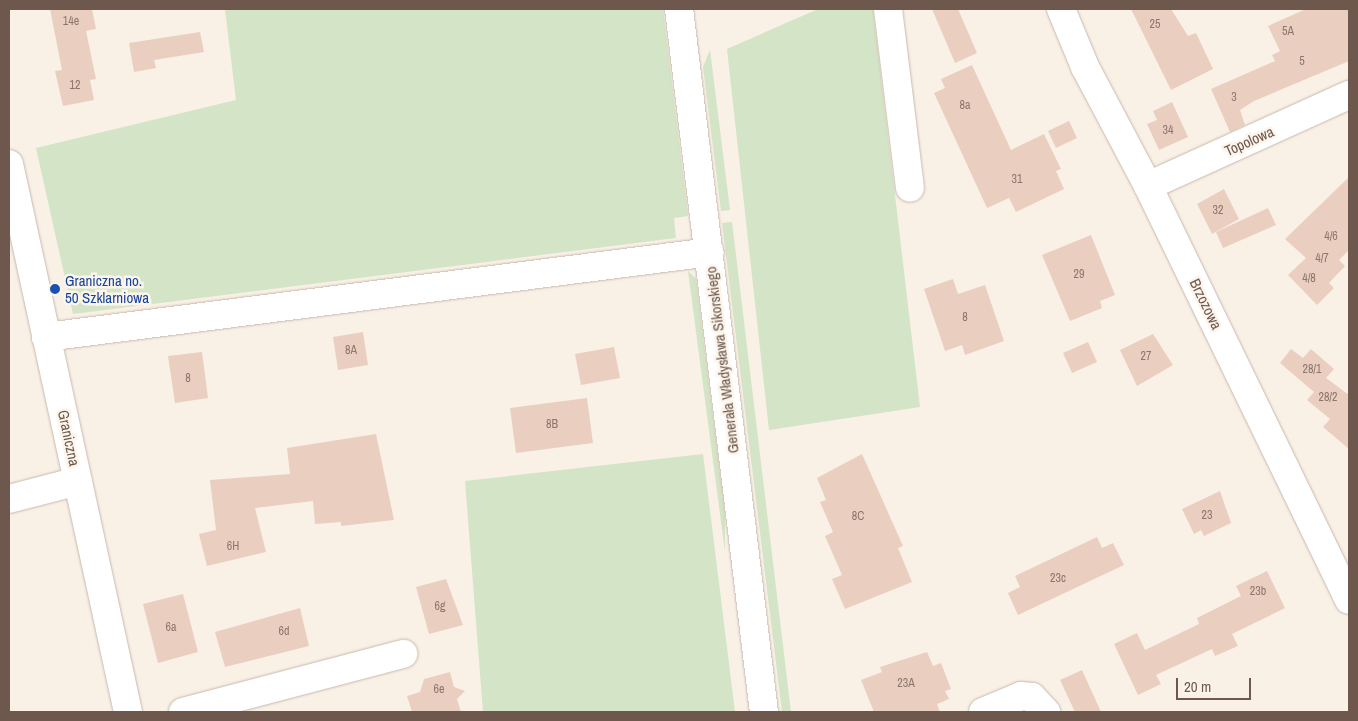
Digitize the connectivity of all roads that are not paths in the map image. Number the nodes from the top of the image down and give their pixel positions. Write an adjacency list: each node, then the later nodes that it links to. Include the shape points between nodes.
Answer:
1 (679, 9): 8 (street, Generała Władysława Sikorskiego)
2 (888, 9): 7 (street)
3 (1061, 9): 6 (street, Brzozowa, via 1085,67)
4 (1349, 95): 6 (street, Topolowa)
5 (10, 174): 9 (street, Graniczna)
6 (1148, 186): 12 (street, Brzozowa)
7 (910, 188)
8 (710, 252): 9 (street); 17 (street, Generała Władysława Sikorskiego)
9 (46, 336): 10 (street, Graniczna)
10 (78, 481): 11 (street); 15 (street, Graniczna)
11 (9, 499)
12 (1344, 569): 13 (street, Brzozowa)
13 (1349, 600)
14 (404, 654): 16 (street)
15 (128, 712)
16 (183, 712)
17 (764, 712)
18 (983, 712): 19 (street, via 1021,696 1032,697)
19 (1046, 712)

